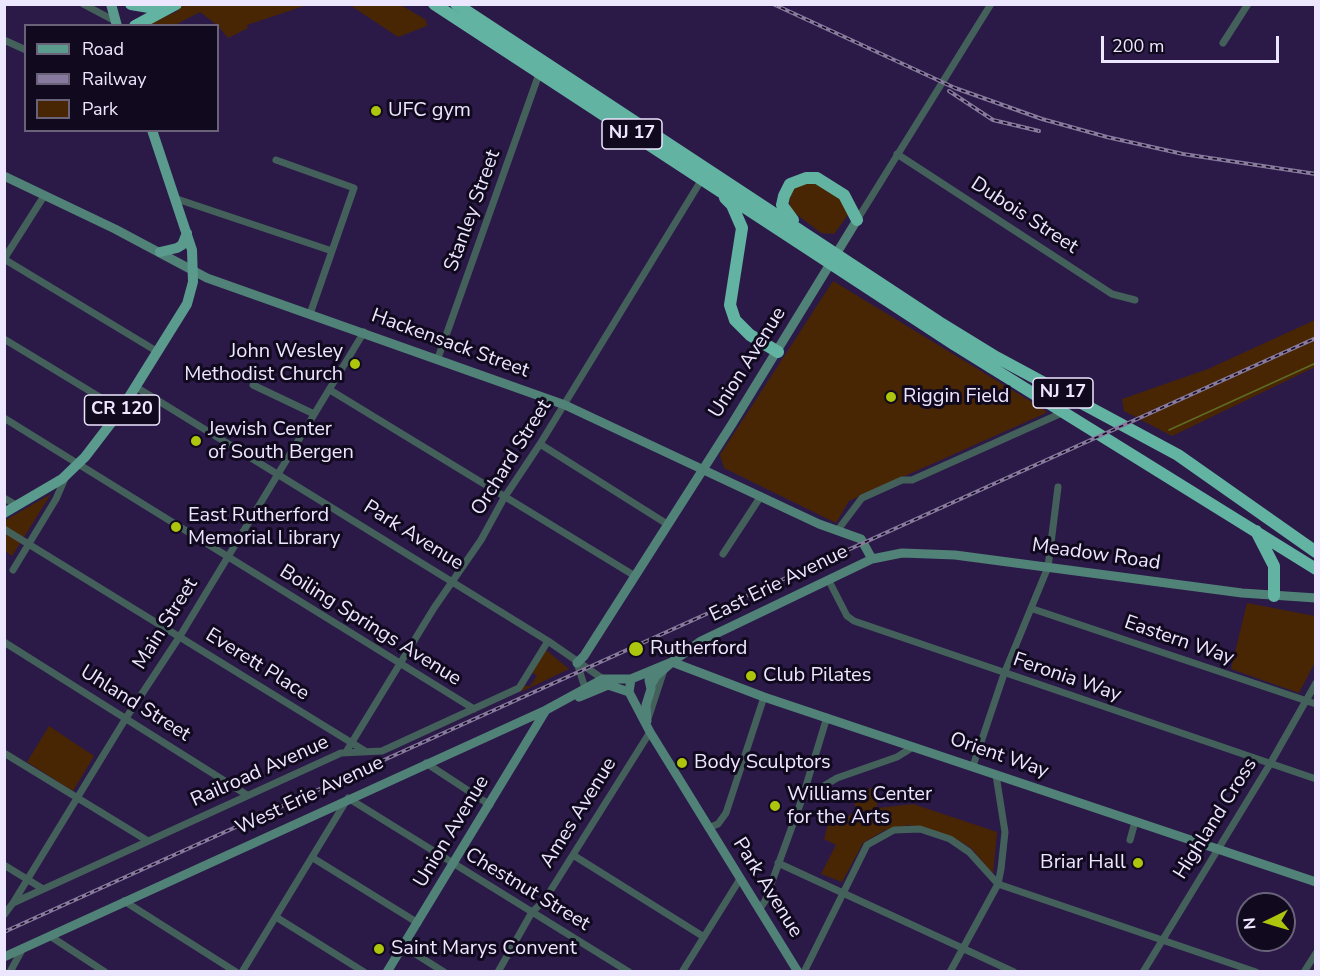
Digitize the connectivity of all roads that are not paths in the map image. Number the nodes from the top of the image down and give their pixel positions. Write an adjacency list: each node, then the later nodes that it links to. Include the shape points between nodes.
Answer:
1 (82, 4): 10 (street)
2 (111, 4): 10 (main road)
3 (131, 4): 4 (highway)
4 (158, 4)
5 (176, 4): 11 (highway)
6 (434, 4): 15 (highway, NJ 17)
7 (456, 4): 25 (highway, NJ 17)
8 (991, 4): 17 (street, Union Avenue)
9 (1248, 4): 13 (street)
10 (116, 23)
11 (139, 24)
12 (4, 40): 14 (street)
13 (1223, 43)
14 (24, 49)
15 (539, 74): 20 (highway, NJ 17); 38 (street, Stanley Street)
16 (153, 132): 23 (main road, CR 120)
17 (897, 154): 24 (street, Union Avenue); 32 (street, Dubois Street, via 1115,296)
18 (276, 160): 27 (street, via 354,188)
19 (4, 176): 22 (main road, Hackensack Street)
20 (702, 179): 21 (highway, NJ 17); 42 (street, Orchard Street)
21 (713, 187): 29 (highway, NJ 17); 37 (highway, via 732,205 742,228 730,297 735,320)
22 (44, 196): 28 (main road, Hackensack Street); 30 (street)
23 (174, 198): 26 (main road, CR 120); 27 (street)
24 (857, 220): 25 (highway, via 844,195 817,178 806,178 790,184 782,205); 29 (main road, Union Avenue)
25 (805, 231): 29 (highway, NJ 17)
26 (187, 234): 28 (main road, via 182,245); 31 (main road, CR 120)
27 (332, 251): 33 (street)
28 (160, 252): 31 (main road, Hackensack Street)
29 (834, 258): 37 (main road, Union Avenue); 44 (highway, NJ 17, via 955,345); 63 (highway, NJ 17, via 996,357 1184,458)
30 (5, 259): 36 (street)
31 (194, 270): 33 (main road, Hackensack Street); 36 (main road, CR 120, via 185,310)
32 (1135, 300)
33 (310, 314): 34 (main road, Hackensack Street)
34 (364, 332): 38 (main road, Hackensack Street); 41 (street, Main Street)
35 (4, 339): 43 (street)
36 (158, 352): 40 (main road, CR 120)
37 (778, 352): 49 (main road, Union Avenue)
38 (438, 358): 42 (main road, Hackensack Street)
39 (253, 384): 45 (street)
40 (136, 387): 43 (main road, CR 120); 51 (street, Park Avenue)
41 (330, 390): 45 (street, Main Street); 55 (street)
42 (565, 405): 47 (street, Orchard Street); 49 (main road, Hackensack Street)
43 (122, 410): 48 (main road, CR 120)
44 (1064, 412): 60 (highway, NJ 17); 61 (street, via 912,480 902,480 861,498)
45 (314, 414): 51 (street, Main Street)
46 (4, 418): 48 (street, Boiling Springs Avenue)
47 (540, 444): 55 (street, Orchard Street); 58 (street)
48 (78, 464): 50 (main road, CR 120); 65 (street, Boiling Springs Avenue)
49 (702, 468): 53 (main road, Hackensack Street); 58 (main road, Union Avenue)
50 (68, 474): 56 (main road, CR 120); 62 (street)
51 (277, 475): 65 (street, Main Street); 72 (street, Park Avenue)
52 (1058, 487): 67 (street)
53 (761, 496): 61 (main road, Hackensack Street); 64 (street)
54 (4, 498): 56 (street)
55 (504, 498): 70 (street); 72 (street, Orchard Street)
56 (18, 506): 57 (main road, CR 120)
57 (4, 513)
58 (668, 524): 70 (main road, Union Avenue)
59 (4, 529): 62 (street, Everett Place)
60 (1255, 530): 68 (highway, NJ 17); 73 (highway, via 1274,566)
61 (837, 531): 66 (main road, Hackensack Street, via 861,539)
62 (29, 545): 69 (street); 76 (street, Everett Place)
63 (1316, 552)
64 (723, 554)
65 (227, 556): 76 (street, Main Street); 80 (street, Boiling Springs Avenue)
66 (872, 560): 67 (main road, Meadow Road, via 929,552); 71 (main road, East Erie Avenue)
67 (1048, 567): 73 (main road, Meadow Road); 75 (street)
68 (1316, 569)
69 (13, 570)
70 (635, 576): 79 (main road, Union Avenue)
71 (829, 581): 81 (main road, East Erie Avenue, via 701,642); 82 (street, Feronia Way, via 847,616 855,621)
72 (452, 582): 77 (street, Park Avenue); 80 (street, Orchard Street)
73 (1274, 596): 74 (main road, Meadow Road)
74 (1316, 598)
75 (1032, 609): 82 (street); 91 (street, Eastern Way)
76 (180, 636): 96 (street, Main Street); 98 (street, Everett Place)
77 (548, 641): 79 (street, Park Avenue); 93 (street, Railroad Avenue, via 519,688)
78 (4, 642): 96 (street, Uhland Street)
79 (577, 663): 84 (street, Park Avenue); 87 (street)
80 (400, 664): 93 (street, Boiling Springs Avenue); 98 (street, Orchard Street)
81 (668, 665): 83 (main road, East Erie Avenue); 86 (main road, East Erie Avenue); 90 (main road, Orient Way); 97 (street, Ames Avenue, via 651,707)
82 (1004, 674): 104 (street, Feronia Way); 105 (street)
83 (636, 678): 84 (main road, West Erie Avenue); 86 (main road, via 648,679); 88 (main road)
84 (606, 682): 87 (main road, West Erie Avenue); 88 (main road); 94 (main road)
85 (1316, 683): 91 (street, Highland Cross)
86 (651, 685): 89 (main road)
87 (585, 688): 94 (main road, West Erie Avenue)
88 (632, 696): 89 (main road); 97 (main road, Park Avenue)
89 (648, 697): 97 (main road)
90 (764, 697): 95 (main road, Orient Way); 114 (street, via 726,813 718,824)
91 (1306, 701): 92 (street, Eastern Way); 104 (street, Highland Cross)
92 (1316, 704)
93 (474, 709): 102 (street, Railroad Avenue, via 382,751)
94 (546, 710): 103 (main road, West Erie Avenue); 112 (main road, Union Avenue)
95 (827, 717): 99 (main road, Orient Way); 111 (street)
96 (126, 718): 108 (street, Uhland Street); 109 (street, Main Street)
97 (649, 728): 114 (main road, Park Avenue); 118 (street, Ames Avenue)
98 (350, 744): 100 (street, Orchard Street); 102 (street, Everett Place)
99 (913, 747): 105 (main road, Orient Way); 111 (street, via 897,757 837,778)
100 (346, 752): 102 (street, Railroad Avenue); 108 (street, Railroad Avenue)
101 (4, 753): 109 (street)
102 (369, 753)
103 (426, 763): 110 (main road, West Erie Avenue); 112 (street)
104 (1270, 764): 107 (street, Feronia Way); 117 (street, Highland Cross)
105 (973, 766): 106 (main road, Orient Way)
106 (996, 775): 113 (main road, Orient Way); 126 (street, via 1005,844)
107 (1316, 779)
108 (247, 795): 116 (street, Railroad Avenue)
109 (79, 798): 116 (street); 124 (street, Main Street)
110 (348, 798): 119 (street); 122 (street, Chestnut Street); 129 (main road, West Erie Avenue)
111 (801, 799): 120 (street)
112 (490, 805): 122 (main road, Union Avenue)
113 (1135, 822): 115 (street); 117 (main road, Orient Way)
114 (708, 828): 123 (main road, Park Avenue)
115 (1130, 840)
116 (148, 841): 127 (street, Railroad Avenue)
117 (1217, 849): 125 (main road, Orient Way); 138 (street, Highland Cross)
118 (573, 855): 132 (street, Ames Avenue, via 544,901); 137 (street)
119 (313, 858): 134 (street); 135 (street)
120 (778, 863): 128 (street); 131 (street)
121 (4, 865): 124 (street)
122 (454, 865): 132 (street, Chestnut Street); 135 (main road, Union Avenue)
123 (740, 879): 131 (main road, Park Avenue); 137 (street)
124 (28, 880): 127 (street); 130 (street, Main Street)
125 (1316, 882)
126 (998, 884): 128 (street, via 969,852 950,839 920,829 906,829 894,830 867,845); 138 (street); 141 (street)
127 (43, 889): 130 (street, Railroad Avenue)
128 (841, 892): 141 (street); 155 (street)
129 (124, 902): 136 (main road, West Erie Avenue); 146 (street)
130 (13, 903): 133 (street, Railroad Avenue)
131 (759, 910): 154 (main road, Park Avenue)
132 (532, 912): 151 (street, Ames Avenue); 152 (street, Chestnut Street)
133 (4, 915)
134 (276, 917): 147 (street); 148 (street)
135 (418, 923): 139 (main road, Union Avenue)
136 (50, 936): 140 (main road, West Erie Avenue); 145 (street)
137 (704, 937): 153 (street)
138 (1162, 940): 158 (street, Highland Cross); 159 (street)
139 (403, 946): 149 (main road, Union Avenue); 150 (street)
140 (23, 948): 143 (main road, West Erie Avenue); 144 (street)
141 (965, 949): 156 (street); 157 (street)
142 (1316, 953): 160 (street)
143 (4, 957)
144 (10, 972)
145 (105, 972)
146 (236, 972)
147 (242, 972)
148 (364, 972)
149 (387, 972)
150 (444, 972)
151 (498, 972)
152 (629, 972)
153 (682, 972)
154 (798, 972)
155 (804, 972)
156 (950, 972)
157 (1014, 972)
158 (1143, 972)
159 (1256, 972)
160 (1304, 972)

